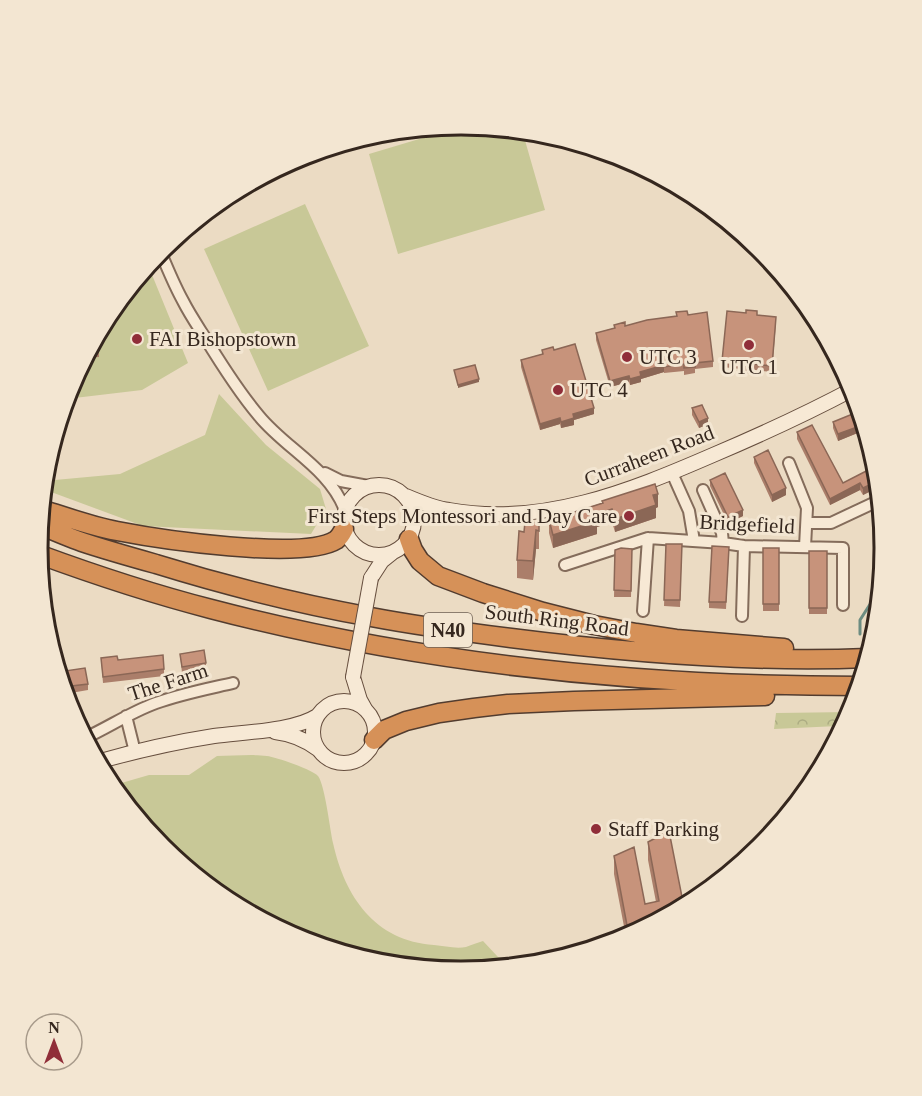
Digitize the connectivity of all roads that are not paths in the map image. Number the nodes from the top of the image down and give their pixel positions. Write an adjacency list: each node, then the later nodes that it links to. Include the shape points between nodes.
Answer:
1 (164, 261): 4 (street, via 182,300 244,398 278,436)
2 (844, 394): 5 (street, Curraheen Road)
3 (789, 463): 14 (street, via 807,508)
4 (319, 470): 6 (street); 10 (street)
5 (672, 473): 11 (street, Curraheen Road, via 608,497 564,508 487,514); 19 (street, via 689,511)
6 (368, 486): 8 (street, Curraheen Road, via 384,484); 10 (street, via 350,499)
7 (703, 490): 20 (street)
8 (406, 496): 11 (street, Curraheen Road); 13 (street)
9 (871, 504): 14 (street, via 831,523)
10 (345, 510): 16 (street)
11 (448, 510): 13 (street, Curraheen Road)
12 (50, 512): 16 (highway, via 115,531 265,548 326,544 341,536)
13 (415, 520): 18 (street)
14 (807, 523): 22 (street)
15 (49, 529): 32 (highway, South Ring Road / N40, via 216,583 434,628 656,653 750,659)
16 (344, 529): 23 (street)
17 (648, 538): 19 (street, Bridgefield); 26 (street); 29 (street)
18 (409, 539): 24 (street); 31 (highway, via 420,561 438,576 543,612 676,639)
19 (694, 540): 20 (street, Bridgefield)
20 (723, 543): 21 (street, Bridgefield)
21 (744, 546): 22 (street, Bridgefield); 30 (street)
22 (805, 547): 28 (street, Bridgefield, via 843,548)
23 (360, 550): 24 (street, via 382,555); 27 (street)
24 (393, 552): 27 (street)
25 (48, 558): 35 (highway, N40, via 210,609 383,646 612,675)
26 (565, 565)
27 (371, 578): 33 (street, bridge)
28 (843, 605)
29 (643, 611)
30 (742, 616)
31 (860, 655)
32 (859, 657)
33 (353, 677): 37 (street); 38 (street)
34 (233, 683): 39 (street, The Farm, via 157,703)
35 (850, 686)
36 (847, 694): 43 (highway, via 508,704 406,721 384,730)
37 (333, 703): 38 (street, via 350,702); 40 (street)
38 (365, 709): 43 (street, via 374,723)
39 (126, 716): 42 (street, The Farm); 45 (street)
40 (318, 716): 41 (street); 44 (street, via 313,733)
41 (264, 731): 44 (street, via 298,736); 45 (street)
42 (93, 734)
43 (374, 740): 44 (street, via 366,754 350,763 331,760)
44 (319, 750)
45 (135, 752): 46 (street)
46 (107, 759)

